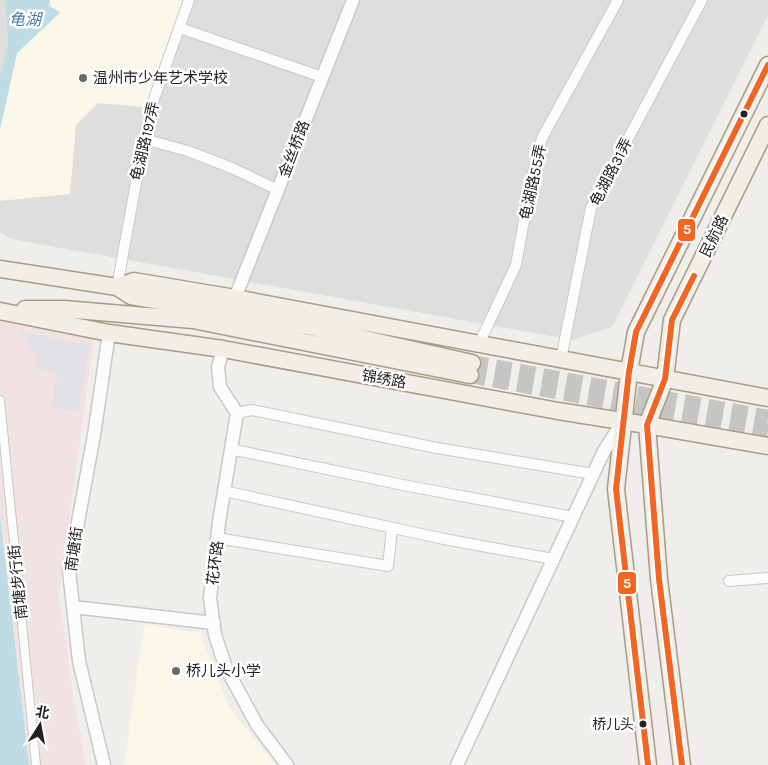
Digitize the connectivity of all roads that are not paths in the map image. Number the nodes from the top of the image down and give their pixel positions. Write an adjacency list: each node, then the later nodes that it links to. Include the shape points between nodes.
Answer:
1 (189, 0): 5 (street, 龟湖路197弄)
2 (353, 0): 7 (street, 金丝桥路)
3 (618, 0): 16 (street, 龟湖路55弄, via 542,138 516,265)
4 (702, 0): 18 (street, 龟湖路31弄, via 591,208)
5 (180, 28): 7 (street); 9 (street, 龟湖路197弄, via 154,99)
6 (768, 65): 19 (main road, 民航路, via 636,332)
7 (322, 77): 10 (street, 金丝桥路)
8 (768, 125): 20 (main road, 民航路, via 672,320)
9 (144, 138): 10 (street, via 223,164); 12 (street, 龟湖路197弄)
10 (278, 190): 13 (street, 金丝桥路)
11 (0, 269): 12 (main road, 锦绣路)
12 (118, 287): 13 (main road, 锦绣路, via 134,281); 14 (main road, 锦绣路, via 131,296 307,326 471,369 193,320 64,309)
13 (235, 298): 16 (main road, 锦绣路)
14 (0, 310): 15 (main road, 锦绣路)
15 (109, 333): 17 (main road, 锦绣路); 36 (street, 南塘街, via 69,571)
16 (479, 344): 18 (main road, 锦绣路)
17 (223, 349): 23 (street, via 218,367 220,387); 24 (main road, 锦绣路)
18 (561, 359): 19 (main road, 锦绣路)
19 (629, 372): 20 (main road, 锦绣路); 24 (main road, 民航路)
20 (665, 378): 21 (main road, 锦绣路); 25 (main road, 民航路)
21 (768, 398)
22 (0, 400): 38 (street, 南塘步行街)
23 (237, 413): 27 (street, 花环路); 28 (street, via 252,410 437,448)
24 (623, 421): 25 (main road, 锦绣路); 28 (street); 42 (main road, 民航路, via 616,489)
25 (647, 425): 26 (main road, 锦绣路); 43 (main road, via 659,579)
26 (768, 446)
27 (230, 449): 29 (street, 花环路); 30 (street)
28 (593, 474): 30 (street)
29 (224, 492): 31 (street); 32 (street, 花环路)
30 (573, 518): 33 (street)
31 (392, 528): 32 (street, via 388,566); 33 (street)
32 (218, 538): 37 (street, 花环路, via 210,598)
33 (553, 559): 41 (street)
34 (768, 578): 35 (street)
35 (729, 581)
36 (73, 607): 37 (street); 39 (street, 南塘街, via 79,661)
37 (214, 623): 40 (street, 花环路, via 226,668 257,725)
38 (36, 765)
39 (104, 765)
40 (287, 765)
41 (457, 765)
42 (648, 765)
43 (682, 765)

